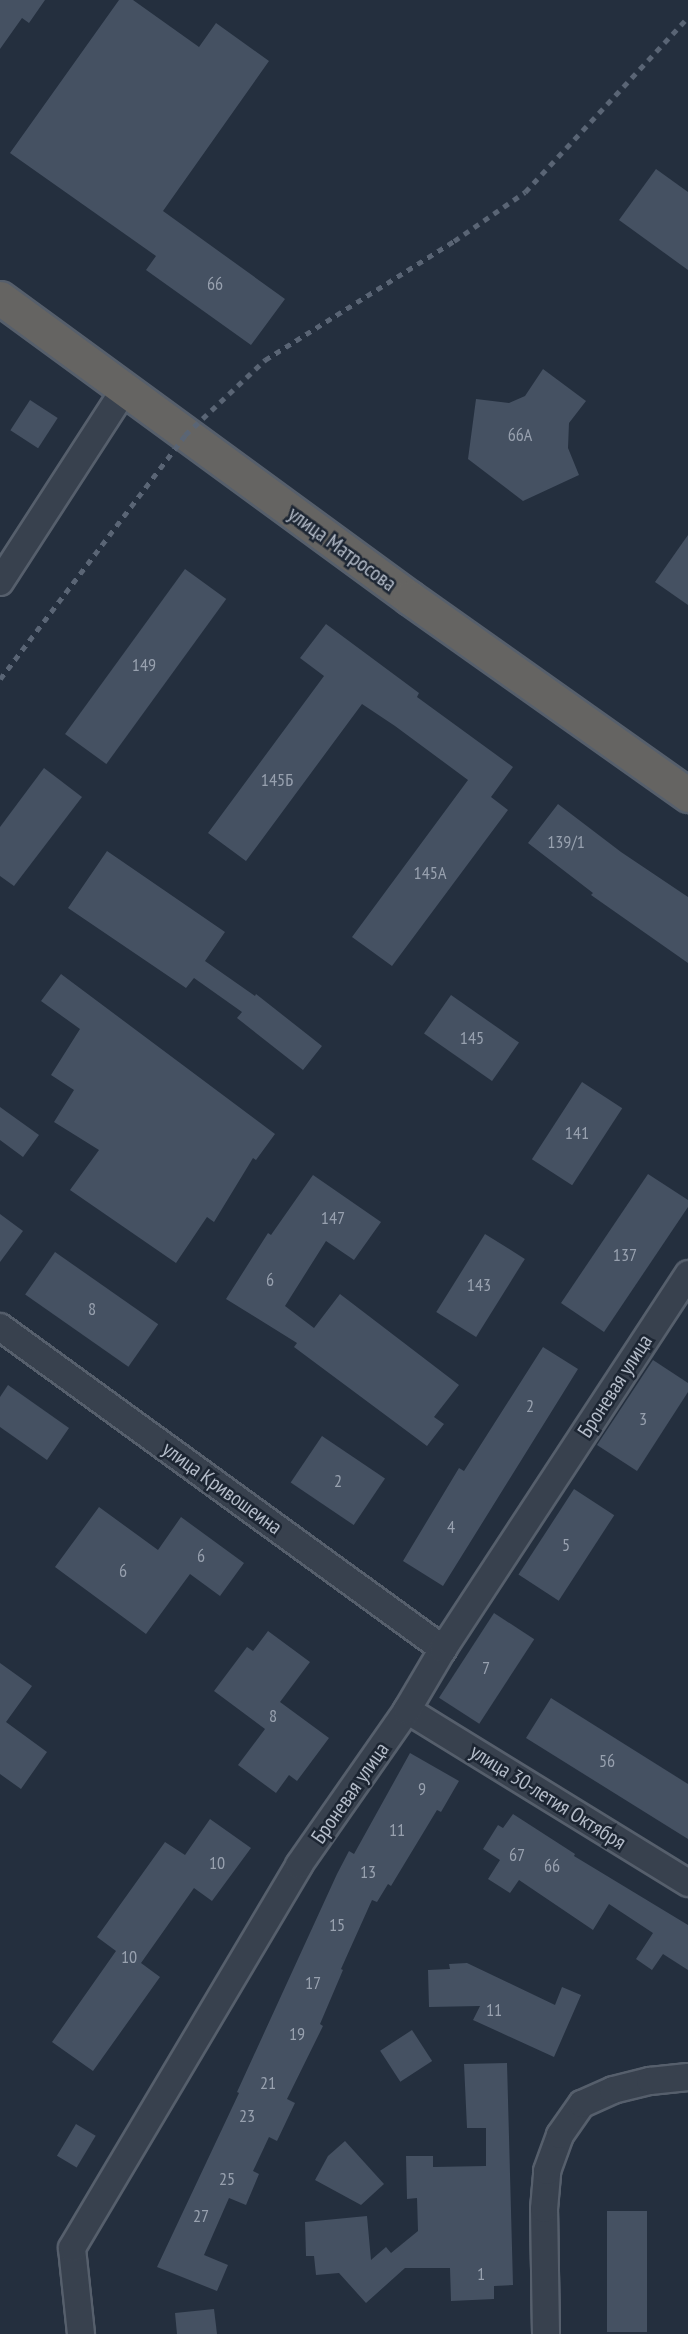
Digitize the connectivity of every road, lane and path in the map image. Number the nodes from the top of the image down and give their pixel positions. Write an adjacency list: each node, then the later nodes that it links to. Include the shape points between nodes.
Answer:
1 (0, 298): 2 (highway, улица Матросова)
2 (124, 390): 3 (street); 4 (highway, улица Матросова)
3 (0, 582)
4 (688, 795)
5 (688, 1274): 7 (street, Броневая улица)
6 (0, 1327): 7 (street, улица Кривошеина)
7 (443, 1649): 8 (street, Броневая улица)
8 (407, 1710): 9 (street, улица 30-летия Октября); 11 (street, Броневая улица, via 299,1865 72,2248)
9 (688, 1883)
10 (688, 2077): 12 (street, via 613,2090 582,2104 560,2135 547,2171 544,2209)
11 (81, 2334)
12 (546, 2334)

